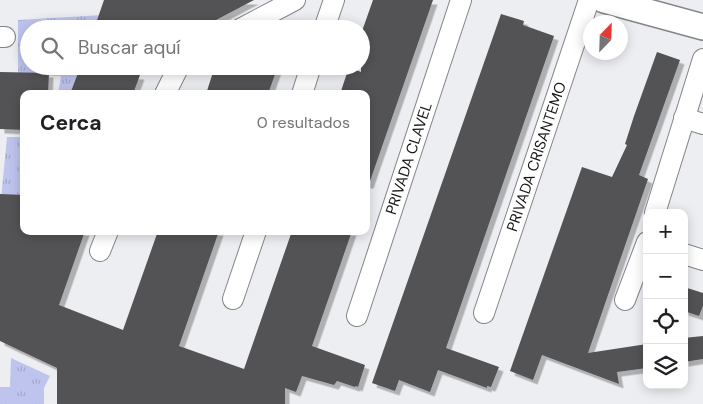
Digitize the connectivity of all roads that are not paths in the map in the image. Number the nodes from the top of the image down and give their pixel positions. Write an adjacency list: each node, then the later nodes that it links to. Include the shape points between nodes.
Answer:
1 (295, 0): 6 (street)
2 (334, 0): 7 (street)
3 (461, 0): 25 (street, PRIVADA CLAVEL)
4 (589, 0): 24 (street, PRIVADA CRISANTEMO)
5 (604, 0): 8 (street)
6 (257, 20)
7 (327, 20)
8 (703, 27)
9 (703, 59): 14 (street)
10 (174, 75): 12 (street)
11 (308, 75): 13 (street)
12 (167, 90)
13 (303, 90)
14 (694, 121): 15 (street)
15 (658, 209)
16 (106, 235): 18 (street)
17 (255, 235): 22 (street)
18 (100, 251)
19 (643, 253): 23 (street)
20 (688, 255): 21 (street)
21 (703, 260)
22 (233, 299)
23 (625, 300)
24 (484, 313)
25 (357, 316)

